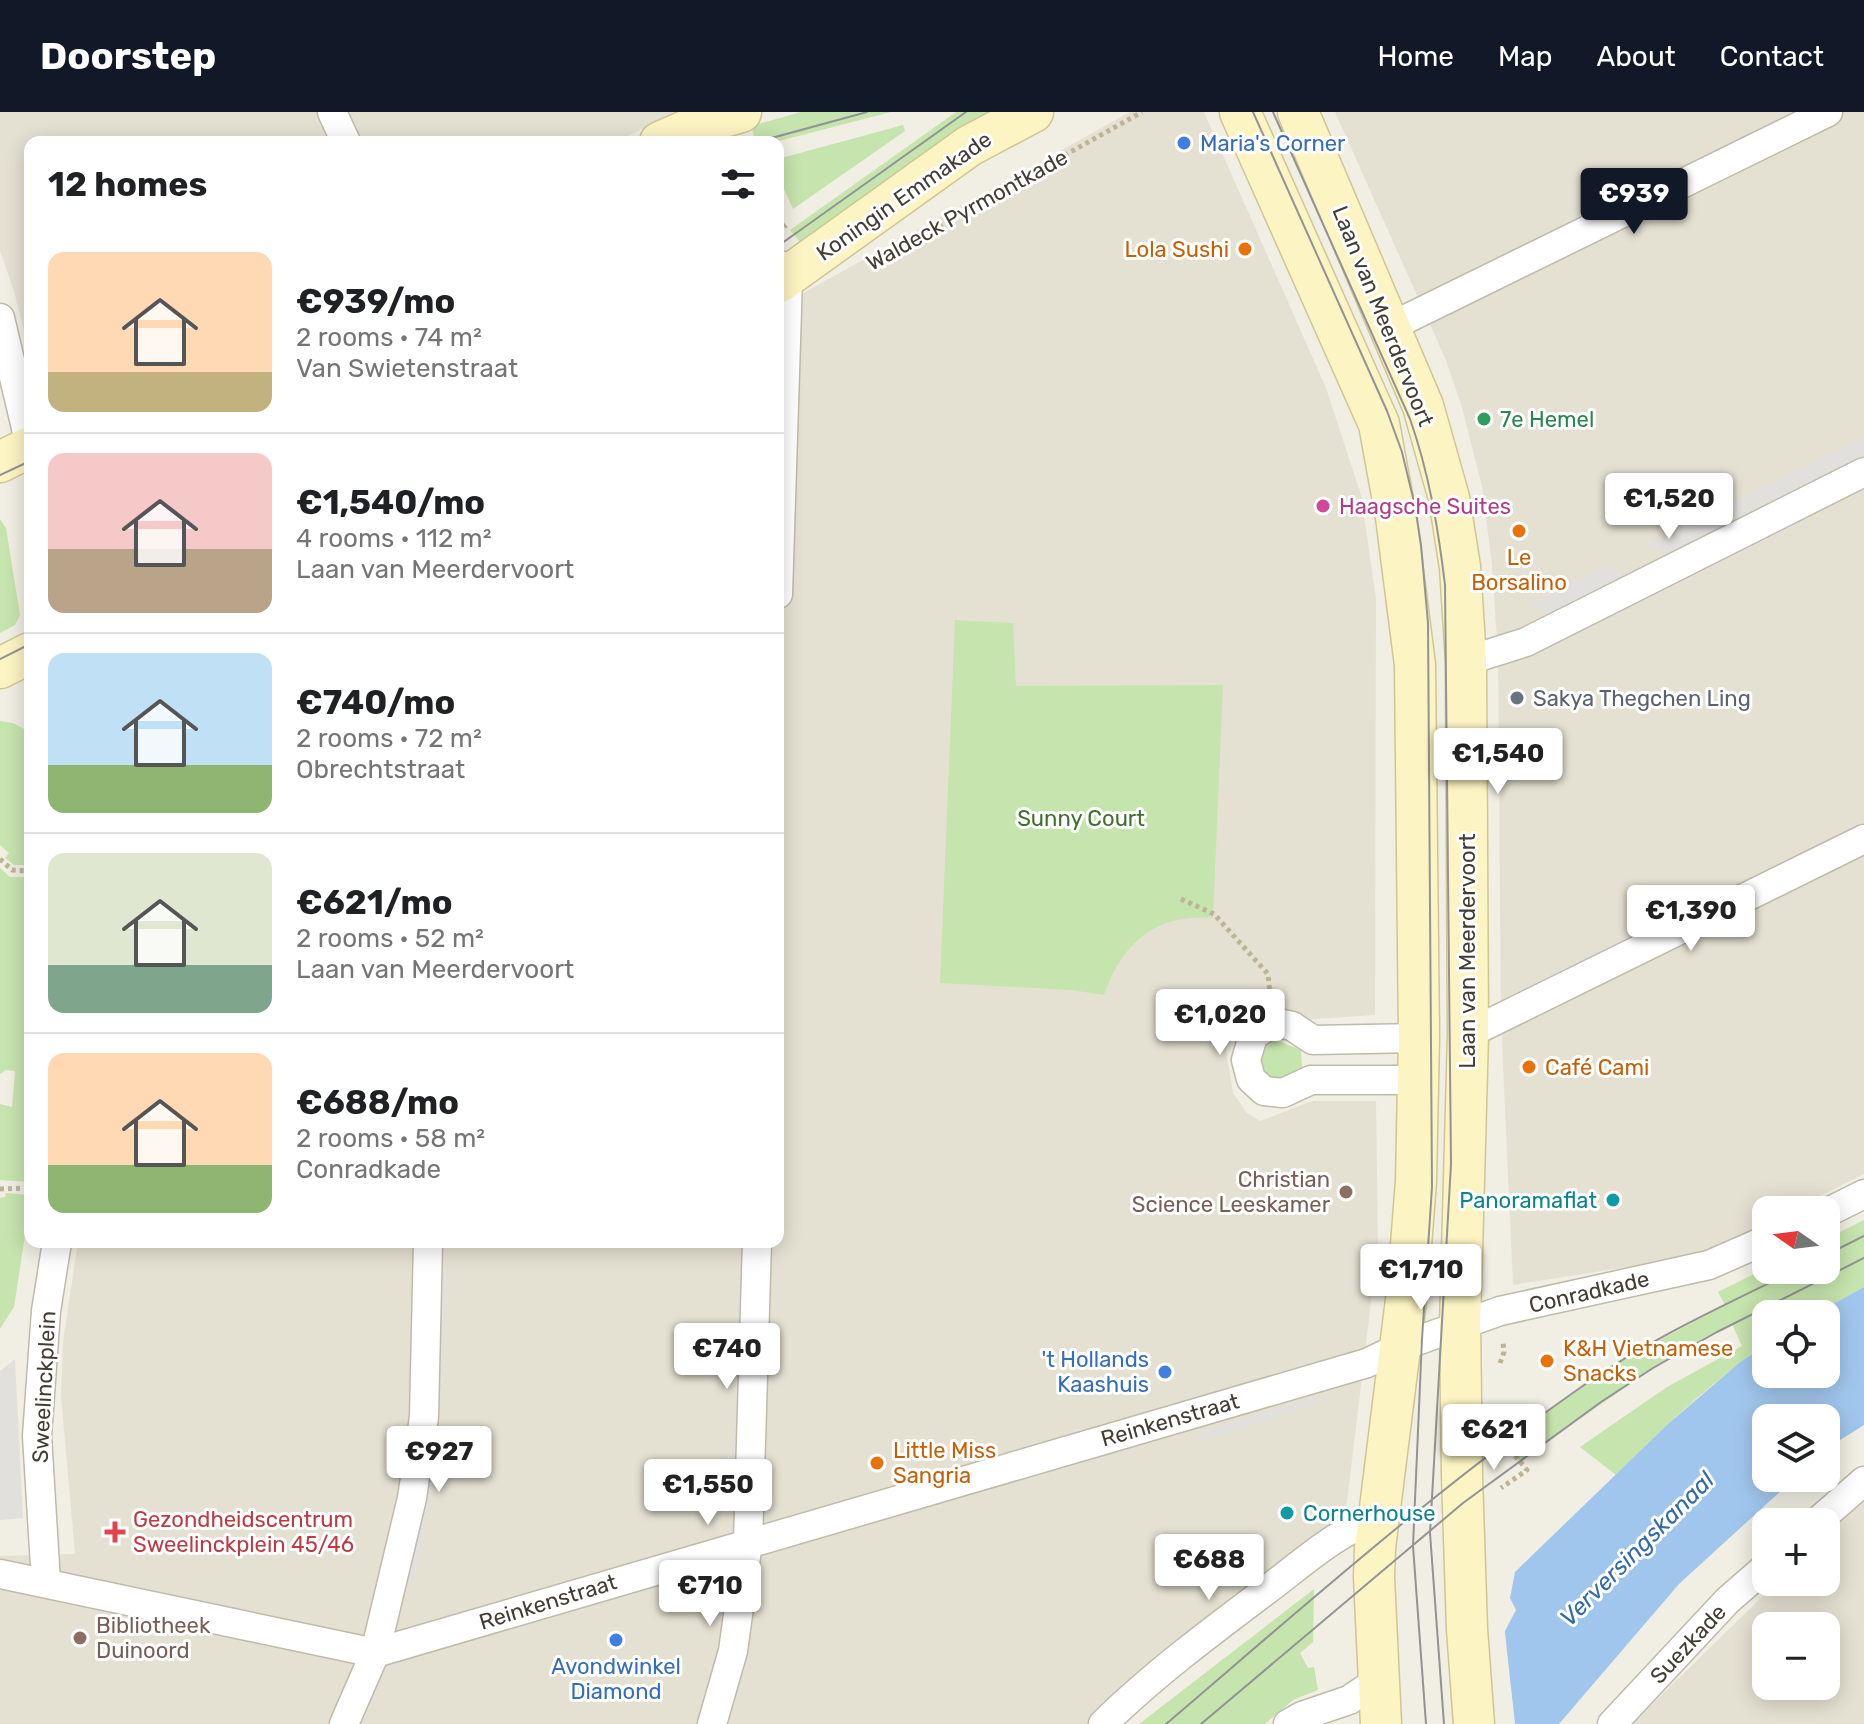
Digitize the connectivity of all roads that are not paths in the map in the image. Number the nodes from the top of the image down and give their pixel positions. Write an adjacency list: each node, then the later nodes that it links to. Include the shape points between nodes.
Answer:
1 (332, 112): 7 (street)
2 (1033, 112): 9 (street, Koningin Emmakade, via 969,146)
3 (1240, 112): 21 (street, Laan van Meerdervoort, via 1379,424 1415,665)
4 (1298, 112): 11 (street, Laan van Meerdervoort)
5 (1828, 112): 11 (street)
6 (716, 122): 8 (street)
7 (343, 136)
8 (677, 136)
9 (784, 272)
10 (0, 318): 12 (street)
11 (1390, 327): 17 (street, Laan van Meerdervoort, via 1423,406 1449,498)
12 (24, 420)
13 (24, 449): 14 (street)
14 (0, 462)
15 (1864, 472): 17 (street, via 1526,642)
16 (24, 656): 18 (street)
17 (1466, 661): 20 (street, Laan van Meerdervoort)
18 (0, 668)
19 (1864, 839): 20 (street)
20 (1468, 1034): 29 (street, Laan van Meerdervoort)
21 (1419, 1038): 22 (street, Laan van Meerdervoort); 22 (street, via 1313,1040 1292,1026 1273,1022 1253,1036 1246,1060 1251,1079 1264,1091 1283,1093 1311,1080)
22 (1417, 1080): 30 (street, Laan van Meerdervoort, via 1408,1284)
23 (1864, 1194): 24 (street)
24 (1840, 1206)
25 (1752, 1246): 29 (street, Conradkade, via 1709,1265 1500,1311)
26 (56, 1248): 37 (street, Sweelinckplein, via 37,1436)
27 (428, 1248): 38 (street, via 424,1417 412,1498)
28 (757, 1248): 34 (street)
29 (1460, 1325): 30 (street, Conradkade); 45 (street, Laan van Meerdervoort)
30 (1383, 1355): 33 (street, Laan van Meerdervoort); 34 (street, Reinkenstraat)
31 (1864, 1481): 32 (street)
32 (1833, 1508)
33 (1380, 1517): 39 (street, Laan van Meerdervoort, via 1374,1577); 42 (street, via 1353,1526 1327,1544)
34 (748, 1542): 38 (street, Reinkenstraat); 41 (street, via 733,1651)
35 (0, 1574): 37 (street)
36 (1752, 1579): 46 (street, Suezkade)
37 (46, 1582): 38 (street, Reinkenstraat)
38 (375, 1653): 40 (street)
39 (1379, 1680): 43 (street, via 1349,1700); 44 (street, Laan van Meerdervoort)
40 (344, 1724)
41 (712, 1724)
42 (1103, 1724)
43 (1288, 1724)
44 (1381, 1724)
45 (1474, 1724)
46 (1612, 1724)

